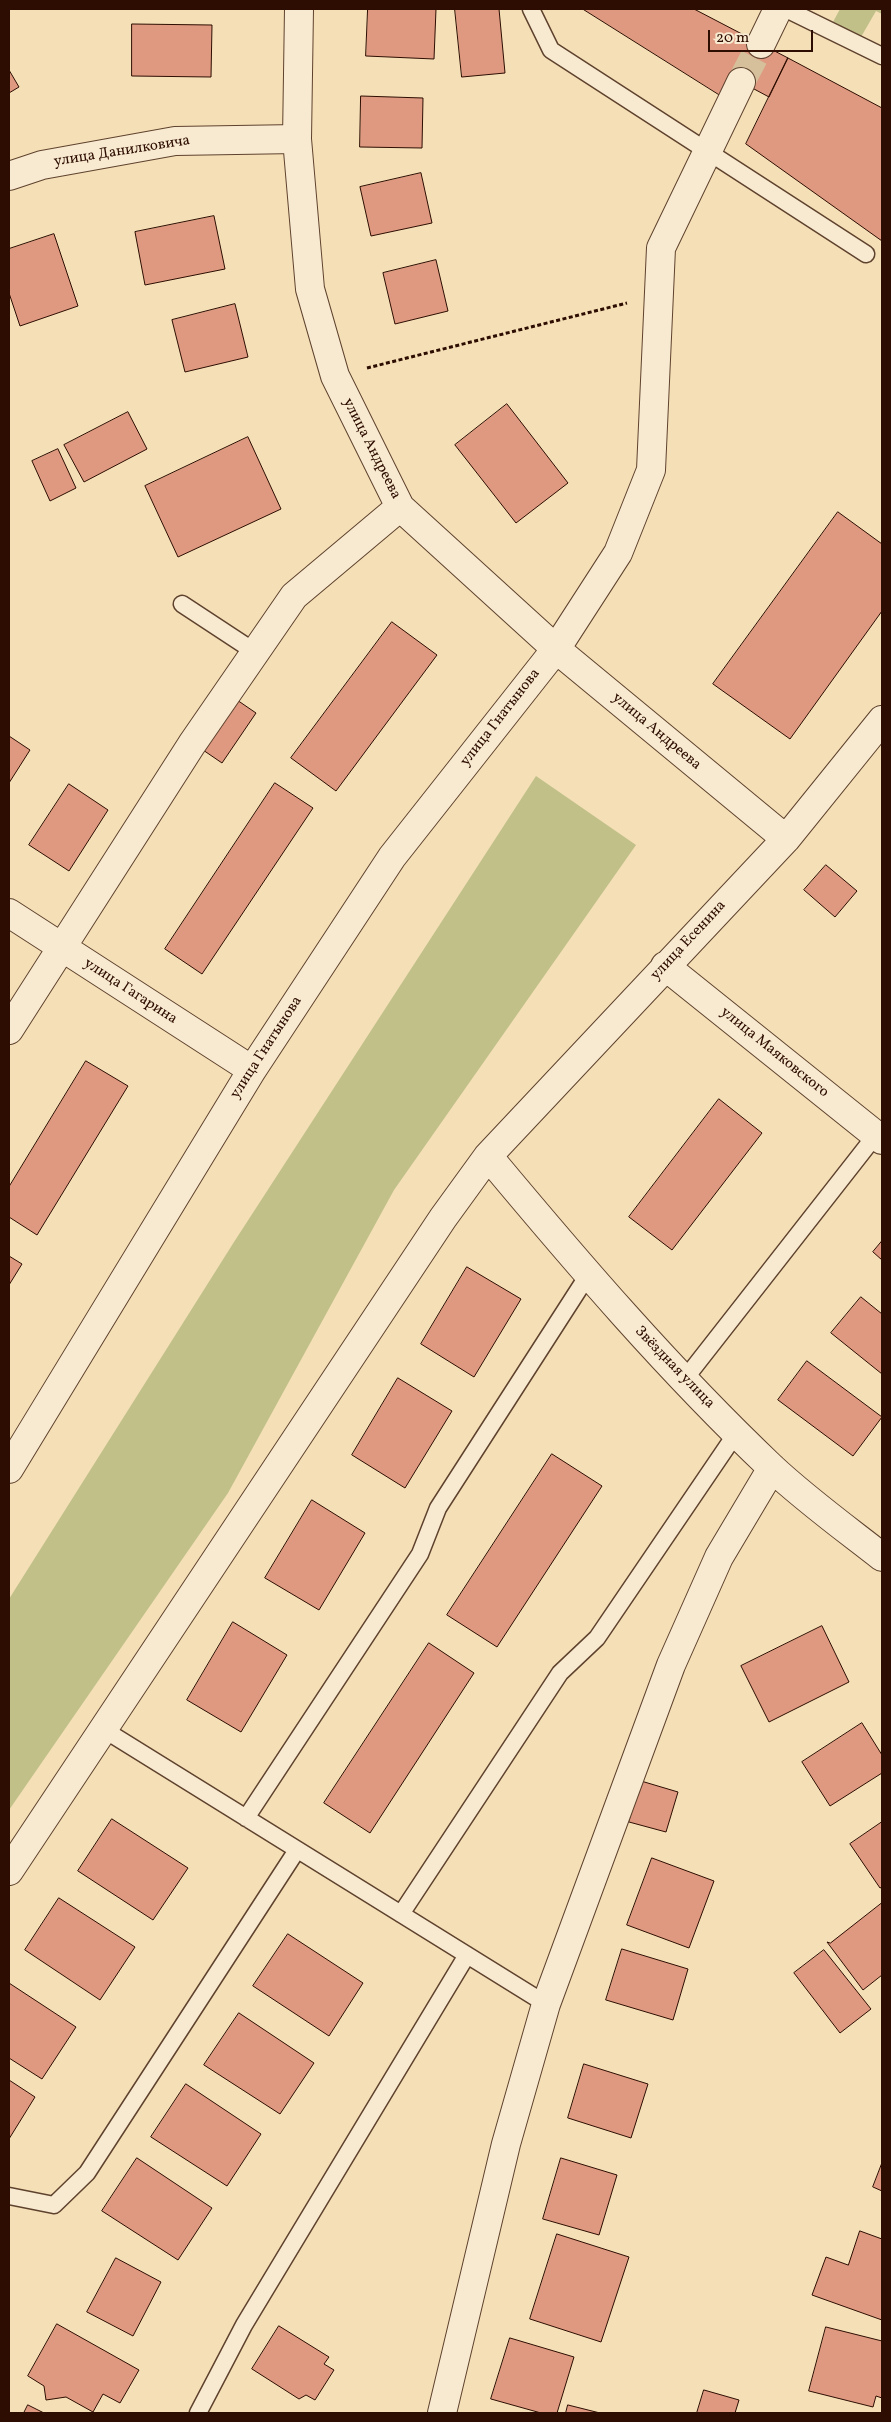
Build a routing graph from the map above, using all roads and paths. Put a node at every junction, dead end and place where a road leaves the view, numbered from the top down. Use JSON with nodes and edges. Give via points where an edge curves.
{"nodes":[{"id":1,"x":299,"y":9,"type":"edge"},
{"id":2,"x":531,"y":9,"type":"edge"},
{"id":3,"x":778,"y":9,"type":"edge"},
{"id":4,"x":786,"y":9,"type":"edge"},
{"id":5,"x":761,"y":44,"type":"tunnel mouth"},
{"id":6,"x":882,"y":56,"type":"edge"},
{"id":7,"x":741,"y":82,"type":"tunnel mouth"},
{"id":8,"x":297,"y":140,"type":"junction"},
{"id":9,"x":707,"y":151,"type":"junction"},
{"id":10,"x":9,"y":176,"type":"edge"},
{"id":11,"x":866,"y":254,"type":"dead end"},
{"id":12,"x":628,"y":294,"type":"dead end"},
{"id":13,"x":335,"y":376,"type":"junction"},
{"id":14,"x":400,"y":507,"type":"junction"},
{"id":15,"x":182,"y":604,"type":"dead end"},
{"id":16,"x":556,"y":649,"type":"junction"},
{"id":17,"x":255,"y":652,"type":"junction"},
{"id":18,"x":882,"y":720,"type":"edge"},
{"id":19,"x":786,"y":839,"type":"junction"},
{"id":20,"x":9,"y":913,"type":"edge"},
{"id":21,"x":61,"y":947,"type":"junction"},
{"id":22,"x":665,"y":966,"type":"junction"},
{"id":23,"x":9,"y":1030,"type":"edge"},
{"id":24,"x":252,"y":1070,"type":"junction"},
{"id":25,"x":879,"y":1138,"type":"edge"},
{"id":26,"x":488,"y":1156,"type":"junction"},
{"id":27,"x":588,"y":1275,"type":"junction"},
{"id":28,"x":684,"y":1380,"type":"junction"},
{"id":29,"x":737,"y":1432,"type":"junction"},
{"id":30,"x":772,"y":1468,"type":"junction"},
{"id":31,"x":9,"y":1469,"type":"edge"},
{"id":32,"x":882,"y":1557,"type":"edge"},
{"id":33,"x":103,"y":1729,"type":"junction"},
{"id":34,"x":246,"y":1818,"type":"junction"},
{"id":35,"x":297,"y":1850,"type":"junction"},
{"id":36,"x":9,"y":1871,"type":"edge"},
{"id":37,"x":401,"y":1914,"type":"junction"},
{"id":38,"x":467,"y":1955,"type":"junction"},
{"id":39,"x":546,"y":2004,"type":"junction"},
{"id":40,"x":9,"y":2196,"type":"edge"},
{"id":41,"x":198,"y":2413,"type":"edge"},
{"id":42,"x":442,"y":2413,"type":"edge"}],
"edges":[{"from":1,"to":8,"type":"street","name":"улица Андреева"},
{"from":2,"to":9,"type":"lane","via":[[551,50]]},
{"from":3,"to":5,"type":"street"},
{"from":4,"to":6,"type":"lane"},
{"from":7,"to":9,"type":"street","name":"улица Гнатынова"},
{"from":8,"to":10,"type":"street","name":"улица Данилковича","via":[[175,141],[42,165]]},
{"from":8,"to":13,"type":"street","name":"улица Андреева","via":[[310,289]]},
{"from":9,"to":11,"type":"lane"},
{"from":9,"to":16,"type":"street","name":"улица Гнатынова","via":[[662,248],[651,470],[618,553]]},
{"from":12,"to":13,"type":"path","via":[[628,302]]},
{"from":13,"to":14,"type":"street","name":"улица Андреева"},
{"from":14,"to":16,"type":"street","name":"улица Андреева"},
{"from":14,"to":17,"type":"street","via":[[294,596]]},
{"from":15,"to":17,"type":"lane"},
{"from":16,"to":19,"type":"street","name":"улица Андреева"},
{"from":16,"to":24,"type":"street","name":"улица Гнатынова","via":[[392,857]]},
{"from":17,"to":21,"type":"street"},
{"from":18,"to":19,"type":"street","name":"улица Есенина"},
{"from":19,"to":22,"type":"street","name":"улица Есенина"},
{"from":20,"to":21,"type":"street","name":"улица Гагарина"},
{"from":21,"to":23,"type":"street"},
{"from":21,"to":24,"type":"street","name":"улица Гагарина"},
{"from":22,"to":25,"type":"street","name":"улица Маяковского"},
{"from":22,"to":26,"type":"street","name":"улица Есенина"},
{"from":24,"to":31,"type":"street","name":"улица Гнатынова"},
{"from":25,"to":28,"type":"lane"},
{"from":26,"to":27,"type":"street","name":"Звёздная улица"},
{"from":26,"to":33,"type":"street","name":"улица Есенина","via":[[443,1218]]},
{"from":27,"to":28,"type":"street","name":"Звёздная улица"},
{"from":27,"to":34,"type":"lane","via":[[438,1508],[420,1554]]},
{"from":28,"to":29,"type":"street","name":"Звёздная улица"},
{"from":29,"to":30,"type":"street","name":"Звёздная улица"},
{"from":29,"to":37,"type":"lane","via":[[597,1638],[560,1673]]},
{"from":30,"to":32,"type":"street","name":"Звёздная улица"},
{"from":30,"to":39,"type":"street","via":[[719,1557],[671,1665]]},
{"from":33,"to":34,"type":"lane"},
{"from":33,"to":36,"type":"street","name":"улица Есенина"},
{"from":34,"to":35,"type":"lane"},
{"from":35,"to":37,"type":"lane"},
{"from":35,"to":40,"type":"lane","via":[[87,2173],[54,2205]]},
{"from":37,"to":38,"type":"lane"},
{"from":38,"to":39,"type":"lane"},
{"from":38,"to":41,"type":"lane","via":[[244,2325]]},
{"from":39,"to":42,"type":"street","via":[[506,2144]]}]}
